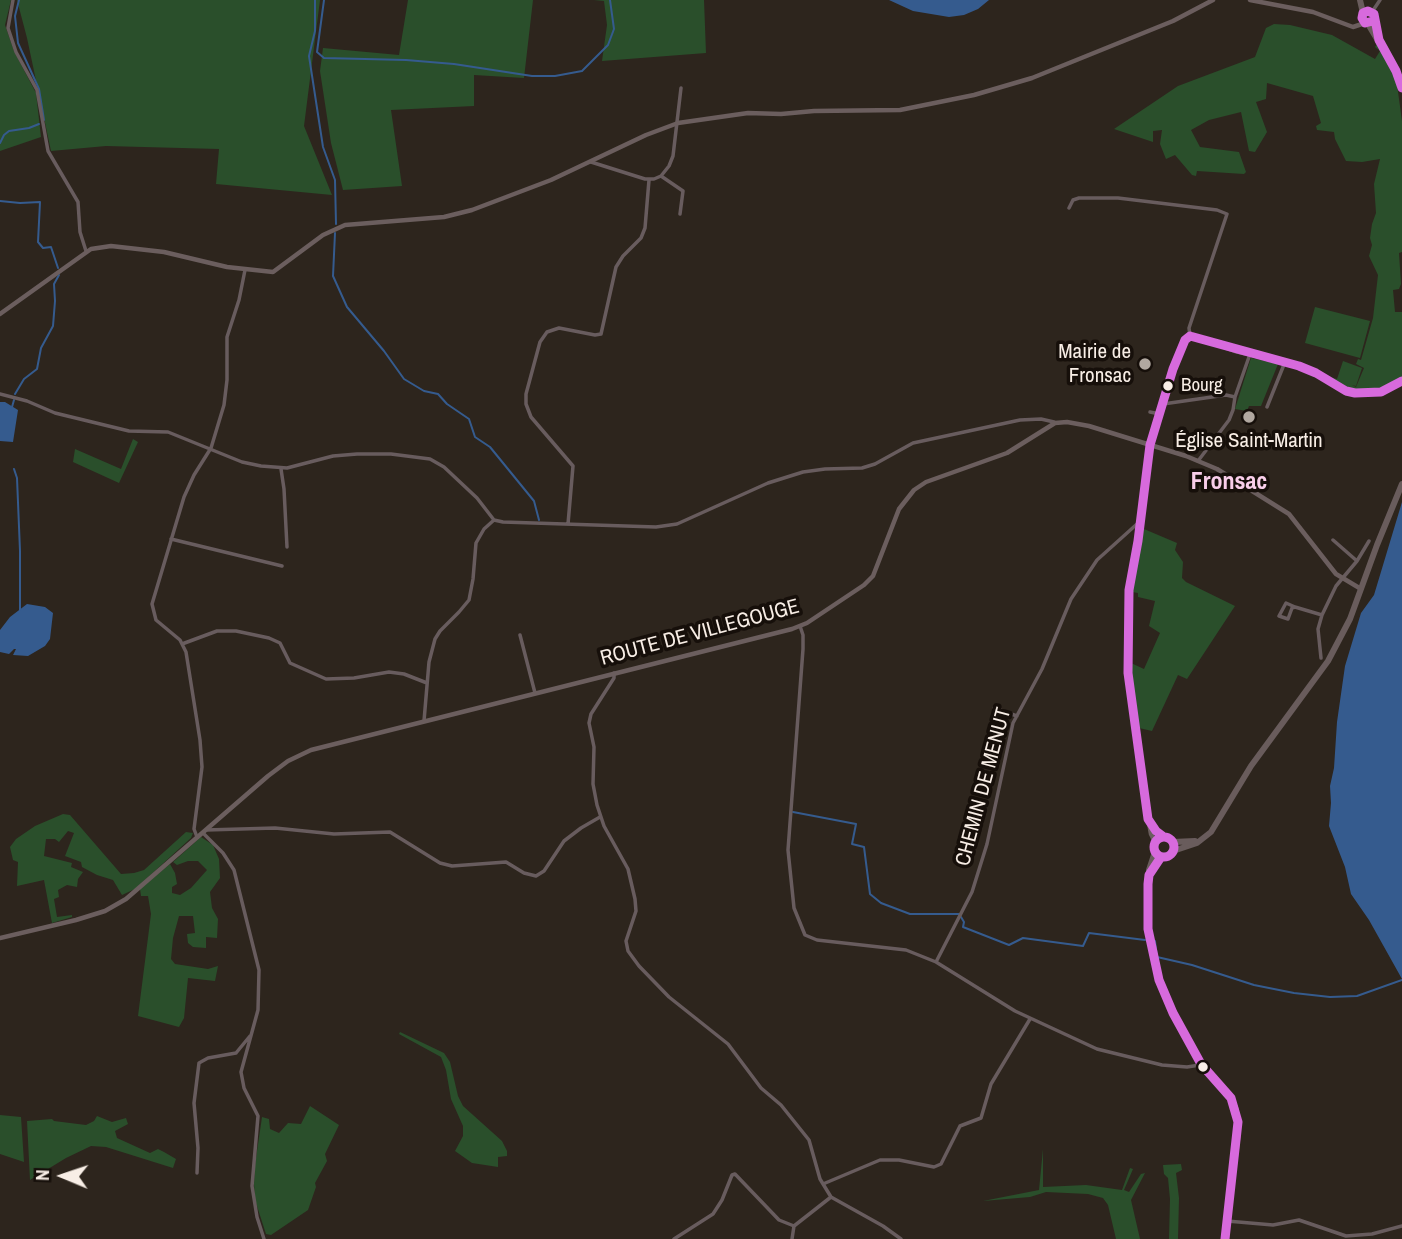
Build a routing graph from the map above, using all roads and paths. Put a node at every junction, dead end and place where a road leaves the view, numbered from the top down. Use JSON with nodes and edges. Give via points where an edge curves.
{"nodes":[{"id":1,"x":13,"y":0,"type":"edge"},
{"id":2,"x":1213,"y":0,"type":"edge"},
{"id":3,"x":1250,"y":0,"type":"edge"},
{"id":4,"x":1361,"y":0,"type":"edge"},
{"id":5,"x":1380,"y":0,"type":"edge"},
{"id":6,"x":1368,"y":18,"type":"junction"},
{"id":7,"x":681,"y":88,"type":"dead end"},
{"id":8,"x":1402,"y":88,"type":"edge"},
{"id":9,"x":678,"y":123,"type":"junction"},
{"id":10,"x":591,"y":162,"type":"junction"},
{"id":11,"x":660,"y":176,"type":"junction"},
{"id":12,"x":649,"y":180,"type":"junction"},
{"id":13,"x":1069,"y":208,"type":"dead end"},
{"id":14,"x":680,"y":214,"type":"dead end"},
{"id":15,"x":86,"y":251,"type":"junction"},
{"id":16,"x":246,"y":270,"type":"junction"},
{"id":17,"x":0,"y":314,"type":"edge"},
{"id":18,"x":1190,"y":337,"type":"junction"},
{"id":19,"x":1250,"y":354,"type":"junction"},
{"id":20,"x":1285,"y":362,"type":"junction"},
{"id":21,"x":1402,"y":381,"type":"edge"},
{"id":22,"x":0,"y":394,"type":"edge"},
{"id":23,"x":1235,"y":397,"type":"junction"},
{"id":24,"x":1163,"y":404,"type":"junction"},
{"id":25,"x":1267,"y":407,"type":"dead end"},
{"id":26,"x":1150,"y":412,"type":"dead end"},
{"id":27,"x":1160,"y":414,"type":"junction"},
{"id":28,"x":1055,"y":423,"type":"junction"},
{"id":29,"x":1150,"y":445,"type":"junction"},
{"id":30,"x":211,"y":448,"type":"junction"},
{"id":31,"x":1198,"y":461,"type":"junction"},
{"id":32,"x":281,"y":468,"type":"junction"},
{"id":33,"x":1402,"y":484,"type":"edge"},
{"id":34,"x":494,"y":520,"type":"junction"},
{"id":35,"x":1141,"y":523,"type":"junction"},
{"id":36,"x":568,"y":524,"type":"junction"},
{"id":37,"x":171,"y":539,"type":"junction"},
{"id":38,"x":1333,"y":540,"type":"dead end"},
{"id":39,"x":1369,"y":541,"type":"dead end"},
{"id":40,"x":287,"y":547,"type":"dead end"},
{"id":41,"x":1357,"y":561,"type":"junction"},
{"id":42,"x":282,"y":566,"type":"dead end"},
{"id":43,"x":1342,"y":579,"type":"junction"},
{"id":44,"x":1361,"y":589,"type":"junction"},
{"id":45,"x":1295,"y":607,"type":"junction"},
{"id":46,"x":1322,"y":615,"type":"junction"},
{"id":47,"x":800,"y":626,"type":"junction"},
{"id":48,"x":520,"y":635,"type":"dead end"},
{"id":49,"x":182,"y":644,"type":"junction"},
{"id":50,"x":1321,"y":658,"type":"dead end"},
{"id":51,"x":614,"y":673,"type":"junction"},
{"id":52,"x":427,"y":683,"type":"junction"},
{"id":53,"x":535,"y":693,"type":"junction"},
{"id":54,"x":994,"y":708,"type":"dead end"},
{"id":55,"x":1017,"y":716,"type":"junction"},
{"id":56,"x":424,"y":721,"type":"junction"},
{"id":57,"x":600,"y":817,"type":"junction"},
{"id":58,"x":1148,"y":819,"type":"junction"},
{"id":59,"x":204,"y":831,"type":"junction"},
{"id":60,"x":1164,"y":837,"type":"junction"},
{"id":61,"x":197,"y":838,"type":"junction"},
{"id":62,"x":1203,"y":838,"type":"junction"},
{"id":63,"x":1156,"y":842,"type":"junction"},
{"id":64,"x":1173,"y":842,"type":"junction"},
{"id":65,"x":1173,"y":851,"type":"junction"},
{"id":66,"x":1158,"y":854,"type":"junction"},
{"id":67,"x":0,"y":938,"type":"edge"},
{"id":68,"x":936,"y":962,"type":"junction"},
{"id":69,"x":1030,"y":1019,"type":"junction"},
{"id":70,"x":252,"y":1034,"type":"junction"},
{"id":71,"x":236,"y":1053,"type":"junction"},
{"id":72,"x":244,"y":1057,"type":"junction"},
{"id":73,"x":1201,"y":1064,"type":"junction"},
{"id":74,"x":197,"y":1172,"type":"dead end"},
{"id":75,"x":822,"y":1184,"type":"junction"},
{"id":76,"x":831,"y":1197,"type":"junction"},
{"id":77,"x":1227,"y":1221,"type":"junction"},
{"id":78,"x":794,"y":1226,"type":"junction"},
{"id":79,"x":1402,"y":1226,"type":"edge"},
{"id":80,"x":264,"y":1239,"type":"edge"},
{"id":81,"x":674,"y":1239,"type":"edge"},
{"id":82,"x":792,"y":1239,"type":"edge"},
{"id":83,"x":901,"y":1239,"type":"edge"},
{"id":84,"x":1225,"y":1239,"type":"edge"}],
"edges":[{"from":1,"to":15,"type":"street","via":[[8,28],[37,90],[48,151],[78,202]]},
{"from":2,"to":9,"type":"street","via":[[1032,78],[974,95],[900,110],[748,113]]},
{"from":3,"to":6,"type":"street","via":[[1313,12],[1350,26]]},
{"from":4,"to":6,"type":"main road"},
{"from":5,"to":6,"type":"street"},
{"from":6,"to":8,"type":"main road"},
{"from":7,"to":9,"type":"street"},
{"from":9,"to":10,"type":"street"},
{"from":9,"to":11,"type":"street","via":[[673,156]]},
{"from":10,"to":12,"type":"street"},
{"from":10,"to":16,"type":"street","via":[[472,210],[345,225],[323,235],[273,272]]},
{"from":11,"to":12,"type":"street"},
{"from":11,"to":14,"type":"street","via":[[683,191]]},
{"from":12,"to":36,"type":"street","via":[[645,228],[616,267],[601,334],[559,328],[547,332],[526,394],[531,417],[573,466]]},
{"from":13,"to":18,"type":"street","via":[[1079,198],[1118,198],[1227,214],[1189,328]]},
{"from":15,"to":16,"type":"street","via":[[111,246],[164,252]]},
{"from":15,"to":17,"type":"street"},
{"from":16,"to":30,"type":"street","via":[[227,337],[226,392]]},
{"from":18,"to":19,"type":"street"},
{"from":18,"to":24,"type":"street","via":[[1173,369]]},
{"from":19,"to":20,"type":"street"},
{"from":19,"to":23,"type":"street"},
{"from":20,"to":21,"type":"street","via":[[1354,393],[1381,393]]},
{"from":20,"to":25,"type":"street"},
{"from":22,"to":30,"type":"street","via":[[129,431],[168,432]]},
{"from":23,"to":24,"type":"street"},
{"from":23,"to":31,"type":"street","via":[[1229,420]]},
{"from":24,"to":27,"type":"street"},
{"from":26,"to":27,"type":"street"},
{"from":27,"to":29,"type":"street"},
{"from":28,"to":29,"type":"street","via":[[1082,424]]},
{"from":28,"to":36,"type":"street","via":[[1020,420],[913,443],[862,468],[803,472],[677,524]]},
{"from":28,"to":47,"type":"street","name":"ROUTE DE VILLEGOUGE","via":[[1007,453],[914,490],[899,509],[873,576]]},
{"from":29,"to":31,"type":"street"},
{"from":29,"to":35,"type":"street"},
{"from":30,"to":32,"type":"street","via":[[242,462]]},
{"from":30,"to":37,"type":"street","via":[[189,485]]},
{"from":31,"to":43,"type":"street","via":[[1289,514]]},
{"from":32,"to":34,"type":"street","via":[[345,455],[429,458],[478,498]]},
{"from":32,"to":40,"type":"street"},
{"from":33,"to":44,"type":"main road"},
{"from":34,"to":36,"type":"street"},
{"from":34,"to":52,"type":"street","via":[[477,543],[469,600],[435,639]]},
{"from":35,"to":55,"type":"street","name":"CHEMIN DE MENUT","via":[[1103,553],[1086,575]]},
{"from":35,"to":58,"type":"street","via":[[1129,578],[1128,664]]},
{"from":37,"to":42,"type":"street"},
{"from":37,"to":49,"type":"street","via":[[152,610],[156,620]]},
{"from":38,"to":41,"type":"street"},
{"from":39,"to":41,"type":"street"},
{"from":41,"to":43,"type":"street"},
{"from":43,"to":44,"type":"street"},
{"from":43,"to":46,"type":"street"},
{"from":44,"to":62,"type":"main road","via":[[1328,662]]},
{"from":45,"to":45,"type":"street","via":[[1288,619],[1279,616],[1286,604]]},
{"from":45,"to":46,"type":"street"},
{"from":46,"to":50,"type":"street","via":[[1318,629]]},
{"from":47,"to":51,"type":"street","name":"ROUTE DE VILLEGOUGE"},
{"from":47,"to":68,"type":"street","via":[[803,649],[788,850],[791,892],[800,927],[817,940],[906,950]]},
{"from":48,"to":53,"type":"street"},
{"from":49,"to":52,"type":"street","via":[[217,631],[236,631],[280,643],[290,663],[326,679],[389,672]]},
{"from":49,"to":61,"type":"street","via":[[200,740]]},
{"from":51,"to":53,"type":"street","name":"ROUTE DE VILLEGOUGE"},
{"from":51,"to":57,"type":"street","via":[[589,723]]},
{"from":52,"to":56,"type":"street"},
{"from":53,"to":56,"type":"street","name":"ROUTE DE VILLEGOUGE"},
{"from":54,"to":55,"type":"street"},
{"from":55,"to":68,"type":"street","name":"CHEMIN DE MENUT","via":[[972,892]]},
{"from":56,"to":59,"type":"street","name":"ROUTE DE VILLEGOUGE","via":[[296,757]]},
{"from":57,"to":59,"type":"street","via":[[564,841],[536,876],[506,862],[440,863],[390,832]]},
{"from":57,"to":75,"type":"street","via":[[628,869],[635,899],[628,951],[677,1003],[727,1044],[761,1088],[781,1105],[808,1140]]},
{"from":58,"to":60,"type":"street"},
{"from":58,"to":63,"type":"street"},
{"from":59,"to":61,"type":"street","name":"ROUTE DE VILLEGOUGE"},
{"from":59,"to":70,"type":"street","via":[[234,870],[255,951],[260,990]]},
{"from":60,"to":63,"type":"main road"},
{"from":60,"to":64,"type":"main road"},
{"from":61,"to":67,"type":"street","name":"ROUTE DE VILLEGOUGE","via":[[105,911]]},
{"from":62,"to":64,"type":"main road"},
{"from":62,"to":65,"type":"main road"},
{"from":63,"to":66,"type":"main road"},
{"from":64,"to":65,"type":"main road"},
{"from":65,"to":66,"type":"main road","via":[[1169,856]]},
{"from":66,"to":73,"type":"main road","via":[[1149,875],[1149,929],[1159,980]]},
{"from":68,"to":69,"type":"street"},
{"from":69,"to":73,"type":"street","via":[[1087,1046],[1133,1059],[1178,1067]]},
{"from":69,"to":75,"type":"street","via":[[991,1084],[981,1118],[960,1126],[941,1164],[880,1160]]},
{"from":70,"to":71,"type":"street"},
{"from":70,"to":72,"type":"street"},
{"from":71,"to":72,"type":"street"},
{"from":71,"to":74,"type":"street","via":[[199,1063],[194,1115]]},
{"from":72,"to":80,"type":"street","via":[[242,1080],[258,1116],[252,1186]]},
{"from":73,"to":77,"type":"main road","via":[[1231,1098],[1238,1122]]},
{"from":75,"to":76,"type":"street"},
{"from":76,"to":78,"type":"street"},
{"from":76,"to":83,"type":"street"},
{"from":77,"to":79,"type":"street","via":[[1273,1225],[1299,1220],[1346,1236]]},
{"from":77,"to":84,"type":"main road"},
{"from":78,"to":81,"type":"street","via":[[779,1220],[735,1174],[713,1214]]},
{"from":78,"to":82,"type":"street"}]}
